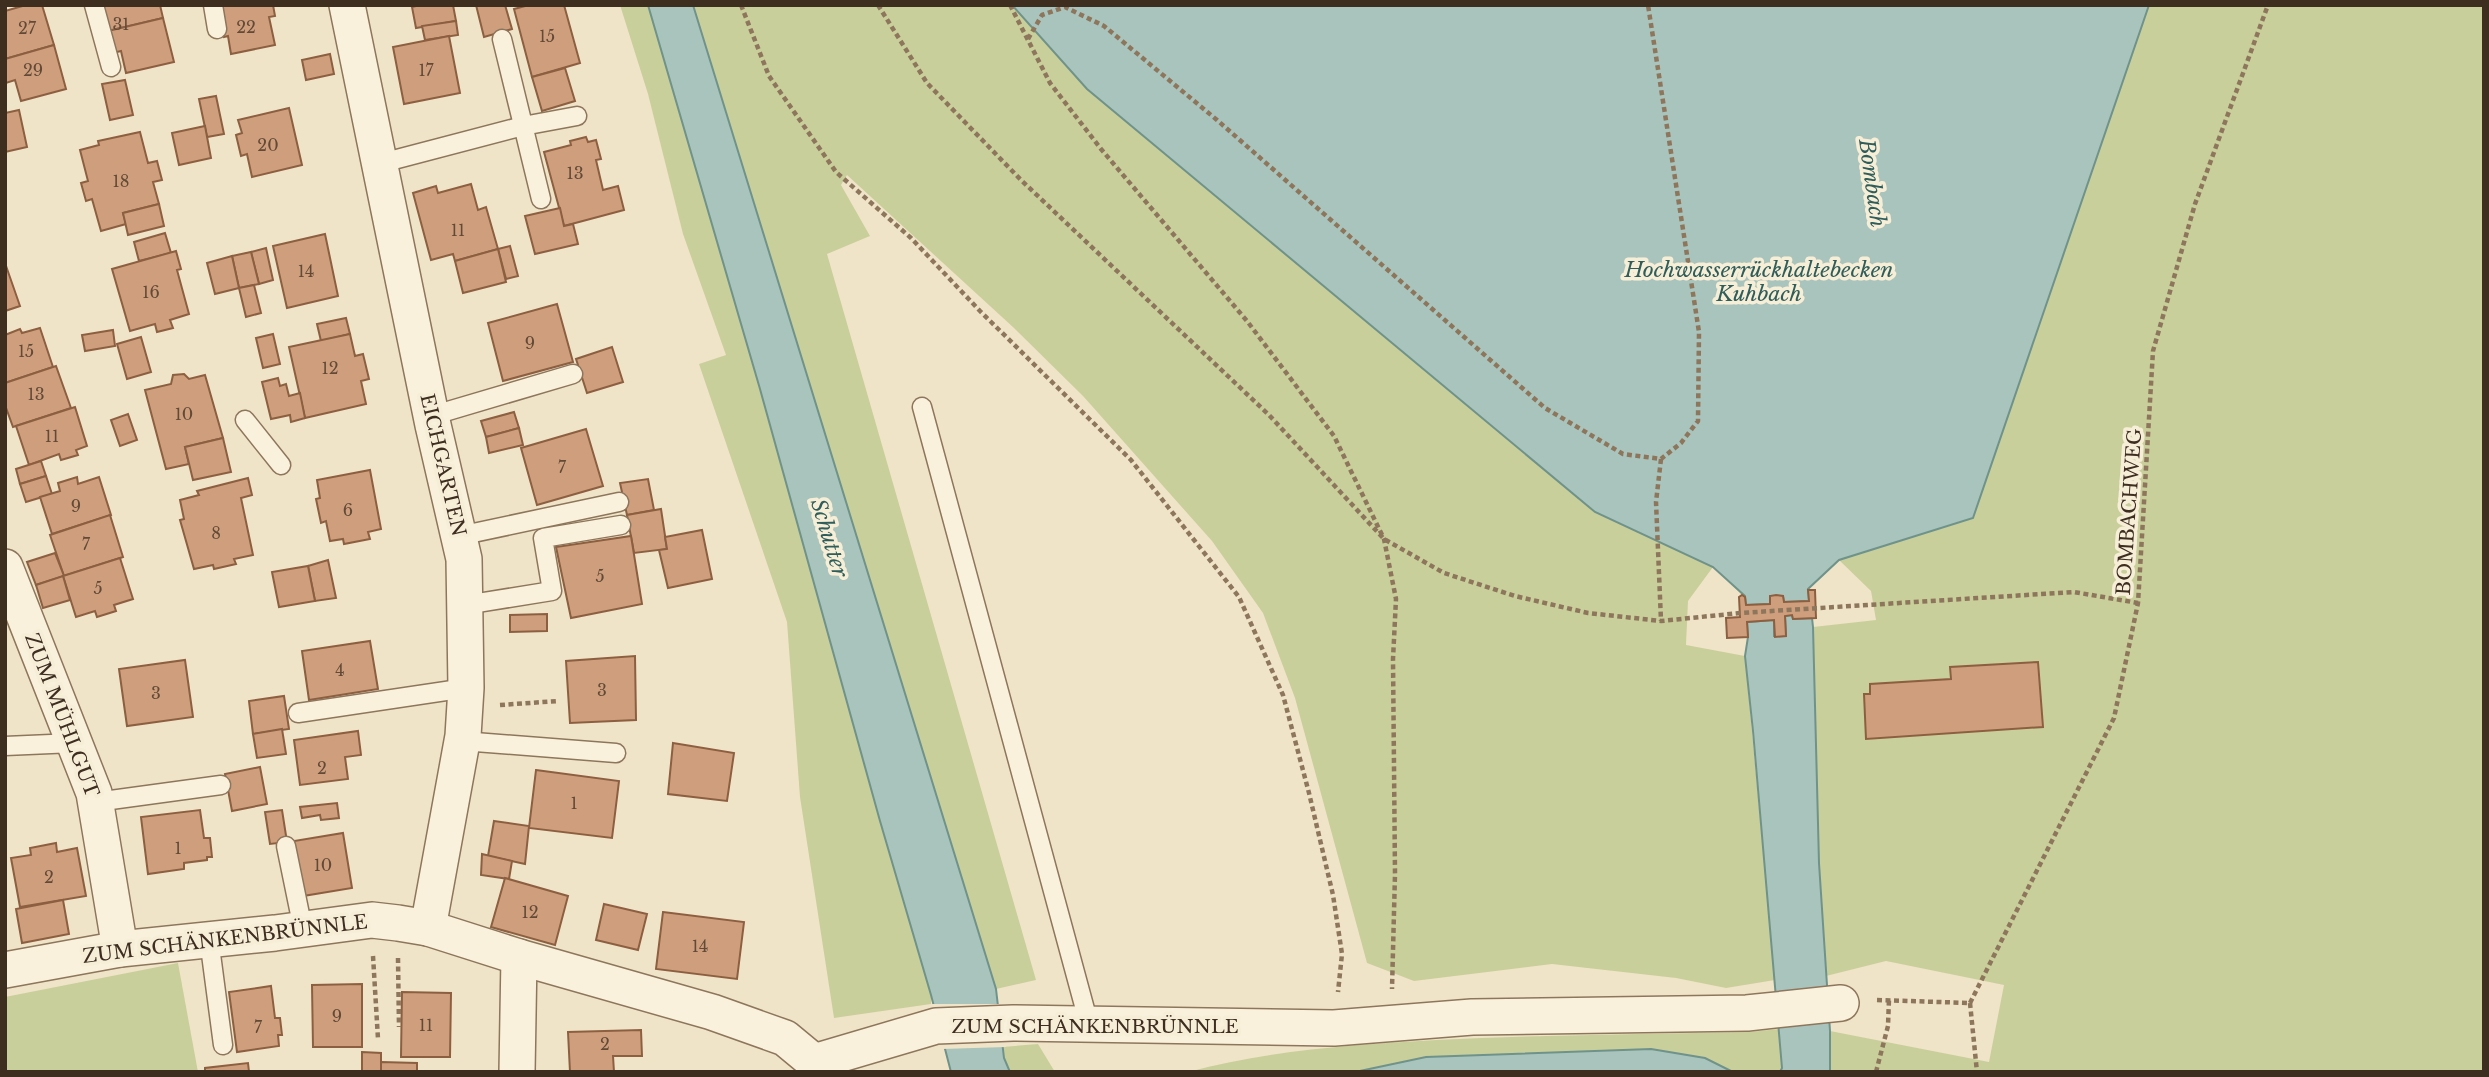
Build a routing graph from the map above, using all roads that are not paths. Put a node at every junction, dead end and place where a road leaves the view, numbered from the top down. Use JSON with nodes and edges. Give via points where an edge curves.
{"nodes":[{"id":1,"x":94,"y":5,"type":"edge"},
{"id":2,"x":213,"y":5,"type":"edge"},
{"id":3,"x":347,"y":5,"type":"edge"},
{"id":4,"x":217,"y":29,"type":"dead end"},
{"id":5,"x":502,"y":39,"type":"dead end"},
{"id":6,"x":111,"y":67,"type":"dead end"},
{"id":7,"x":577,"y":116,"type":"dead end"},
{"id":8,"x":523,"y":126,"type":"junction"},
{"id":9,"x":378,"y":164,"type":"junction"},
{"id":10,"x":541,"y":199,"type":"dead end"},
{"id":11,"x":573,"y":374,"type":"dead end"},
{"id":12,"x":922,"y":408,"type":"dead end"},
{"id":13,"x":431,"y":416,"type":"junction"},
{"id":14,"x":245,"y":420,"type":"dead end"},
{"id":15,"x":281,"y":464,"type":"dead end"},
{"id":16,"x":619,"y":502,"type":"dead end"},
{"id":17,"x":621,"y":525,"type":"dead end"},
{"id":18,"x":459,"y":536,"type":"junction"},
{"id":19,"x":5,"y":567,"type":"edge"},
{"id":20,"x":465,"y":605,"type":"junction"},
{"id":21,"x":464,"y":712,"type":"junction"},
{"id":22,"x":299,"y":713,"type":"dead end"},
{"id":23,"x":74,"y":743,"type":"junction"},
{"id":24,"x":5,"y":746,"type":"edge"},
{"id":25,"x":616,"y":753,"type":"dead end"},
{"id":26,"x":221,"y":785,"type":"dead end"},
{"id":27,"x":96,"y":802,"type":"junction"},
{"id":28,"x":286,"y":846,"type":"dead end"},
{"id":29,"x":399,"y":924,"type":"junction"},
{"id":30,"x":303,"y":929,"type":"junction"},
{"id":31,"x":209,"y":939,"type":"junction"},
{"id":32,"x":120,"y":949,"type":"junction"},
{"id":33,"x":519,"y":957,"type":"junction"},
{"id":34,"x":5,"y":971,"type":"edge"},
{"id":35,"x":1841,"y":1003,"type":"road end"},
{"id":36,"x":1089,"y":1024,"type":"junction"},
{"id":37,"x":223,"y":1045,"type":"dead end"},
{"id":38,"x":815,"y":1067,"type":"edge"},
{"id":39,"x":517,"y":1072,"type":"edge"}],
"edges":[{"from":1,"to":6,"type":"lane"},
{"from":2,"to":4,"type":"lane"},
{"from":3,"to":9,"type":"street","name":"EICHGARTEN"},
{"from":5,"to":8,"type":"lane"},
{"from":7,"to":8,"type":"lane"},
{"from":8,"to":9,"type":"lane"},
{"from":8,"to":10,"type":"lane"},
{"from":9,"to":13,"type":"street","name":"EICHGARTEN"},
{"from":11,"to":13,"type":"lane"},
{"from":12,"to":36,"type":"lane"},
{"from":13,"to":18,"type":"street","name":"EICHGARTEN"},
{"from":14,"to":15,"type":"lane"},
{"from":16,"to":18,"type":"lane"},
{"from":17,"to":20,"type":"lane","via":[[543,538],[552,591]]},
{"from":18,"to":20,"type":"street","name":"EICHGARTEN"},
{"from":19,"to":23,"type":"street","name":"ZUM MÜHLGUT"},
{"from":20,"to":21,"type":"street","name":"EICHGARTEN"},
{"from":21,"to":22,"type":"lane"},
{"from":21,"to":25,"type":"lane"},
{"from":21,"to":29,"type":"street","name":"EICHGARTEN"},
{"from":23,"to":24,"type":"lane"},
{"from":23,"to":27,"type":"street","name":"ZUM MÜHLGUT"},
{"from":26,"to":27,"type":"lane"},
{"from":27,"to":32,"type":"street","name":"ZUM MÜHLGUT"},
{"from":28,"to":30,"type":"lane"},
{"from":29,"to":30,"type":"street","name":"ZUM SCHÄNKENBRÜNNLE"},
{"from":29,"to":33,"type":"street","name":"ZUM SCHÄNKENBRÜNNLE"},
{"from":30,"to":31,"type":"street","name":"ZUM SCHÄNKENBRÜNNLE"},
{"from":31,"to":32,"type":"street","name":"ZUM SCHÄNKENBRÜNNLE"},
{"from":31,"to":37,"type":"lane"},
{"from":32,"to":34,"type":"street","name":"ZUM SCHÄNKENBRÜNNLE"},
{"from":33,"to":38,"type":"street","name":"ZUM SCHÄNKENBRÜNNLE","via":[[712,1012],[785,1038]]},
{"from":33,"to":39,"type":"street"},
{"from":35,"to":36,"type":"street","name":"ZUM SCHÄNKENBRÜNNLE","via":[[1747,1013],[1472,1017],[1334,1028]]},
{"from":36,"to":38,"type":"street","name":"ZUM SCHÄNKENBRÜNNLE","via":[[936,1026]]}]}
